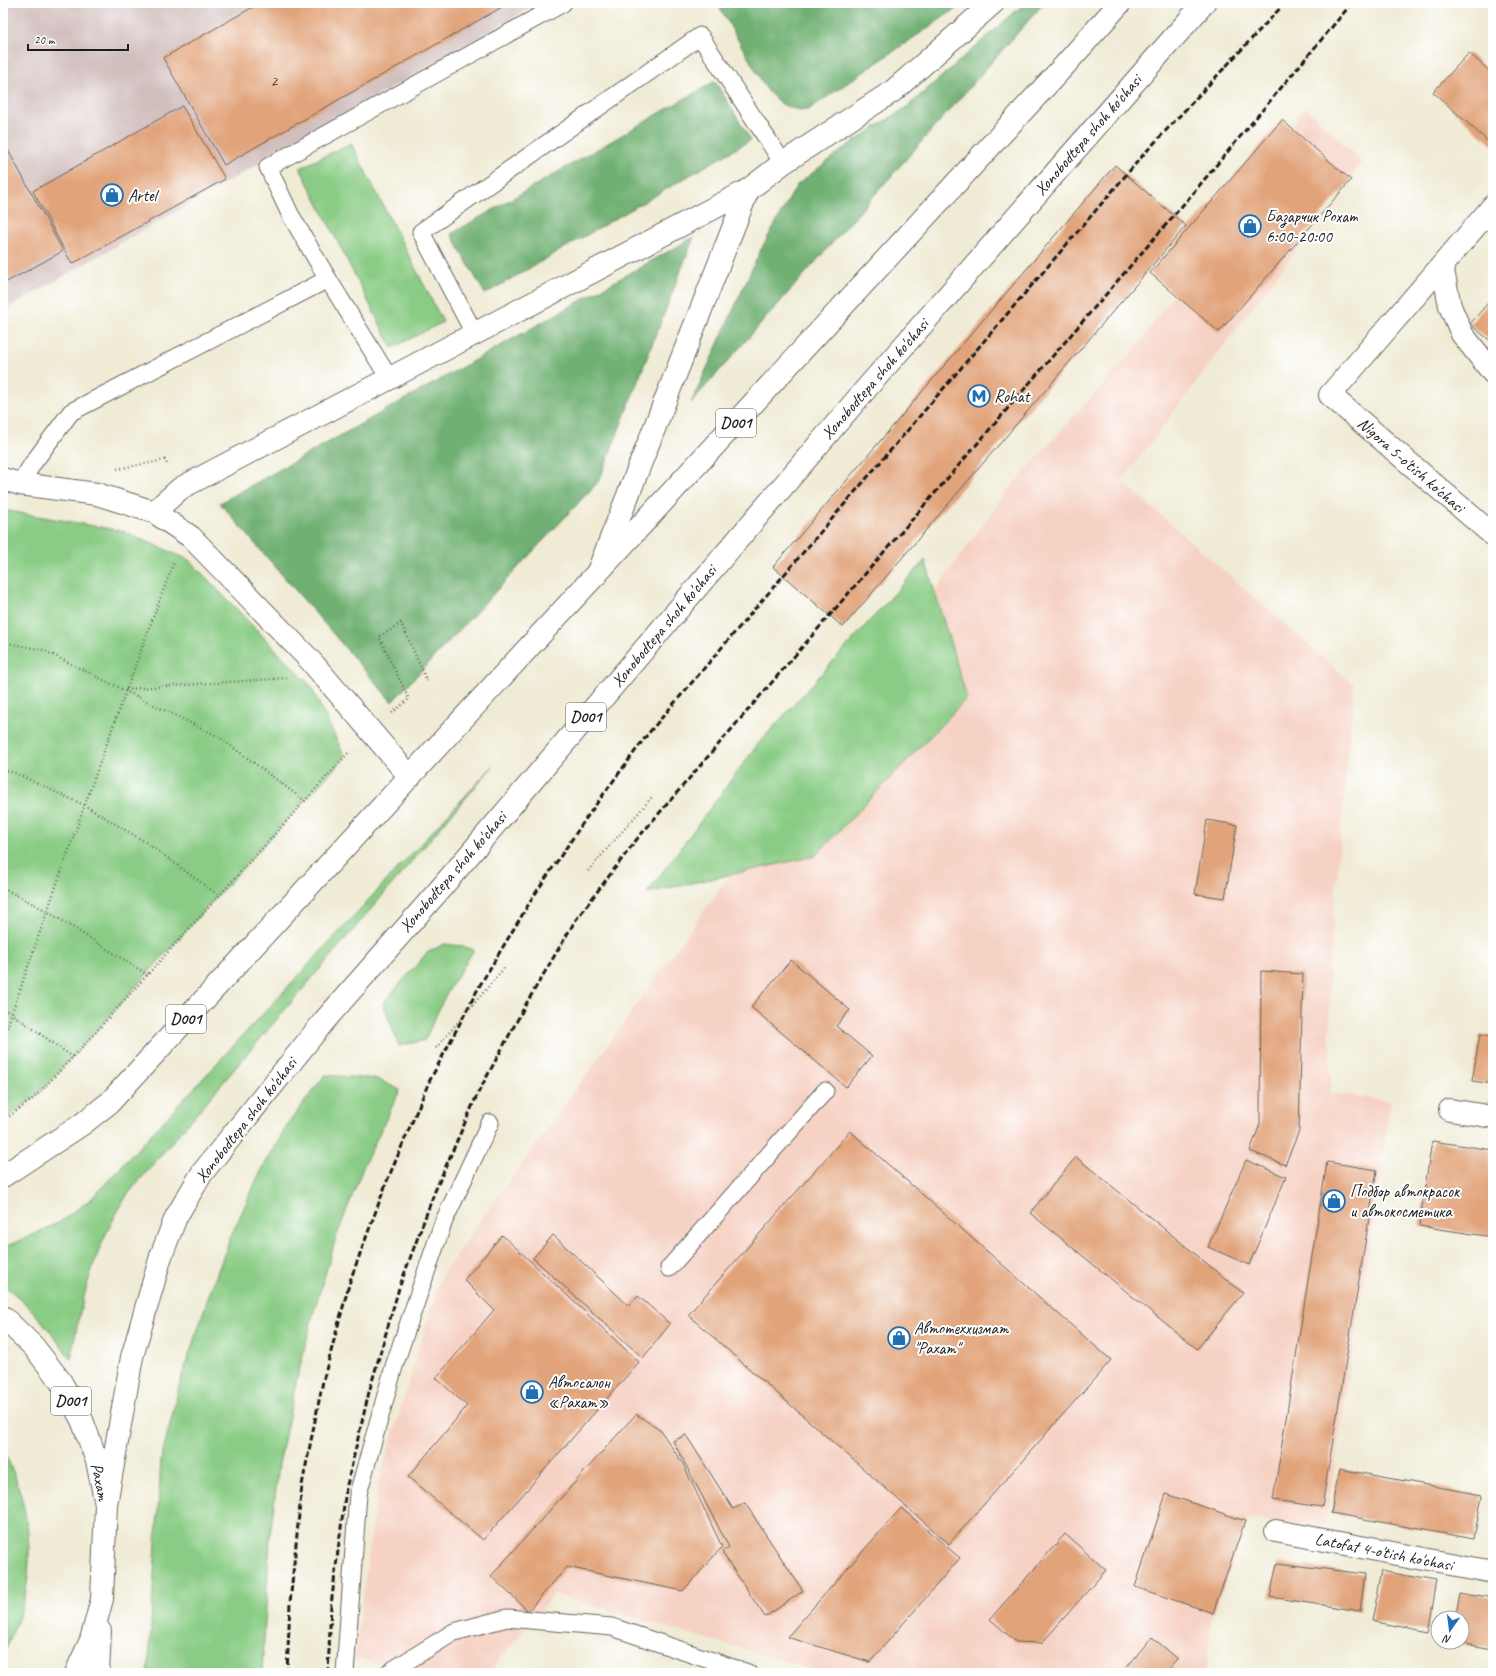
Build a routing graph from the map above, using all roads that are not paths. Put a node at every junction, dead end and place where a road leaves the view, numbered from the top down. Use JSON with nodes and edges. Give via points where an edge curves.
{"nodes":[{"id":1,"x":563,"y":3,"type":"edge"},
{"id":2,"x":1120,"y":3,"type":"edge"},
{"id":3,"x":1204,"y":3,"type":"edge"},
{"id":4,"x":985,"y":7,"type":"edge"},
{"id":5,"x":783,"y":163,"type":"junction"},
{"id":6,"x":748,"y":190,"type":"junction"},
{"id":7,"x":1493,"y":206,"type":"edge"},
{"id":8,"x":1442,"y":265,"type":"junction"},
{"id":9,"x":328,"y":279,"type":"junction"},
{"id":10,"x":474,"y":333,"type":"junction"},
{"id":11,"x":1493,"y":373,"type":"edge"},
{"id":12,"x":389,"y":378,"type":"junction"},
{"id":13,"x":12,"y":481,"type":"edge"},
{"id":14,"x":154,"y":512,"type":"junction"},
{"id":15,"x":1493,"y":535,"type":"edge"},
{"id":16,"x":597,"y":574,"type":"junction"},
{"id":17,"x":410,"y":777,"type":"junction"},
{"id":18,"x":825,"y":1091,"type":"dead end"},
{"id":19,"x":1450,"y":1110,"type":"dead end"},
{"id":20,"x":1493,"y":1117,"type":"edge"},
{"id":21,"x":490,"y":1123,"type":"dead end"},
{"id":22,"x":3,"y":1176,"type":"edge"},
{"id":23,"x":669,"y":1268,"type":"dead end"},
{"id":24,"x":3,"y":1317,"type":"edge"},
{"id":25,"x":106,"y":1504,"type":"junction"},
{"id":26,"x":1276,"y":1531,"type":"dead end"},
{"id":27,"x":1493,"y":1572,"type":"edge"},
{"id":28,"x":102,"y":1600,"type":"junction"},
{"id":29,"x":76,"y":1673,"type":"edge"},
{"id":30,"x":98,"y":1673,"type":"edge"},
{"id":31,"x":345,"y":1673,"type":"edge"},
{"id":32,"x":388,"y":1673,"type":"edge"},
{"id":33,"x":748,"y":1673,"type":"edge"}],
"edges":[{"from":1,"to":9,"type":"lane","via":[[268,167],[290,214]]},
{"from":2,"to":16,"type":"main road","number":"D001"},
{"from":3,"to":25,"type":"main road","name":"Xonobodtepa shoh ko'chasi","number":"D001","via":[[854,402],[435,895],[325,1020],[202,1173],[176,1217],[132,1357]]},
{"from":4,"to":5,"type":"main road","via":[[893,91]]},
{"from":5,"to":6,"type":"main road"},
{"from":5,"to":10,"type":"lane","via":[[700,36],[421,232]]},
{"from":6,"to":10,"type":"main road"},
{"from":6,"to":16,"type":"main road"},
{"from":7,"to":8,"type":"main road"},
{"from":8,"to":11,"type":"main road","via":[[1450,306],[1462,334]]},
{"from":8,"to":15,"type":"main road","name":"Nigora 5-o'tish ko'chasi","via":[[1330,395]]},
{"from":9,"to":12,"type":"lane"},
{"from":9,"to":13,"type":"lane","via":[[71,412],[33,463]]},
{"from":10,"to":12,"type":"main road"},
{"from":12,"to":14,"type":"main road","via":[[181,488]]},
{"from":13,"to":14,"type":"main road","via":[[98,494]]},
{"from":14,"to":17,"type":"main road","via":[[191,537],[310,660]]},
{"from":16,"to":17,"type":"main road","number":"D001"},
{"from":17,"to":22,"type":"main road","number":"D001","via":[[109,1103],[81,1125]]},
{"from":18,"to":23,"type":"lane"},
{"from":19,"to":20,"type":"main road"},
{"from":21,"to":31,"type":"lane","via":[[443,1223],[395,1363],[358,1494]]},
{"from":24,"to":25,"type":"main road","name":"Рахат","number":"D001","via":[[34,1347],[61,1382],[82,1420],[97,1461]]},
{"from":25,"to":28,"type":"main road","name":"Рахат","number":"D001"},
{"from":26,"to":27,"type":"main road","name":"Latofat 4-o'tish ko'chasi"},
{"from":28,"to":29,"type":"main road","name":"Рахат","number":"D001","via":[[90,1640]]},
{"from":28,"to":30,"type":"main road","number":"D001"},
{"from":32,"to":33,"type":"lane","via":[[454,1632],[507,1618],[612,1627]]}]}
